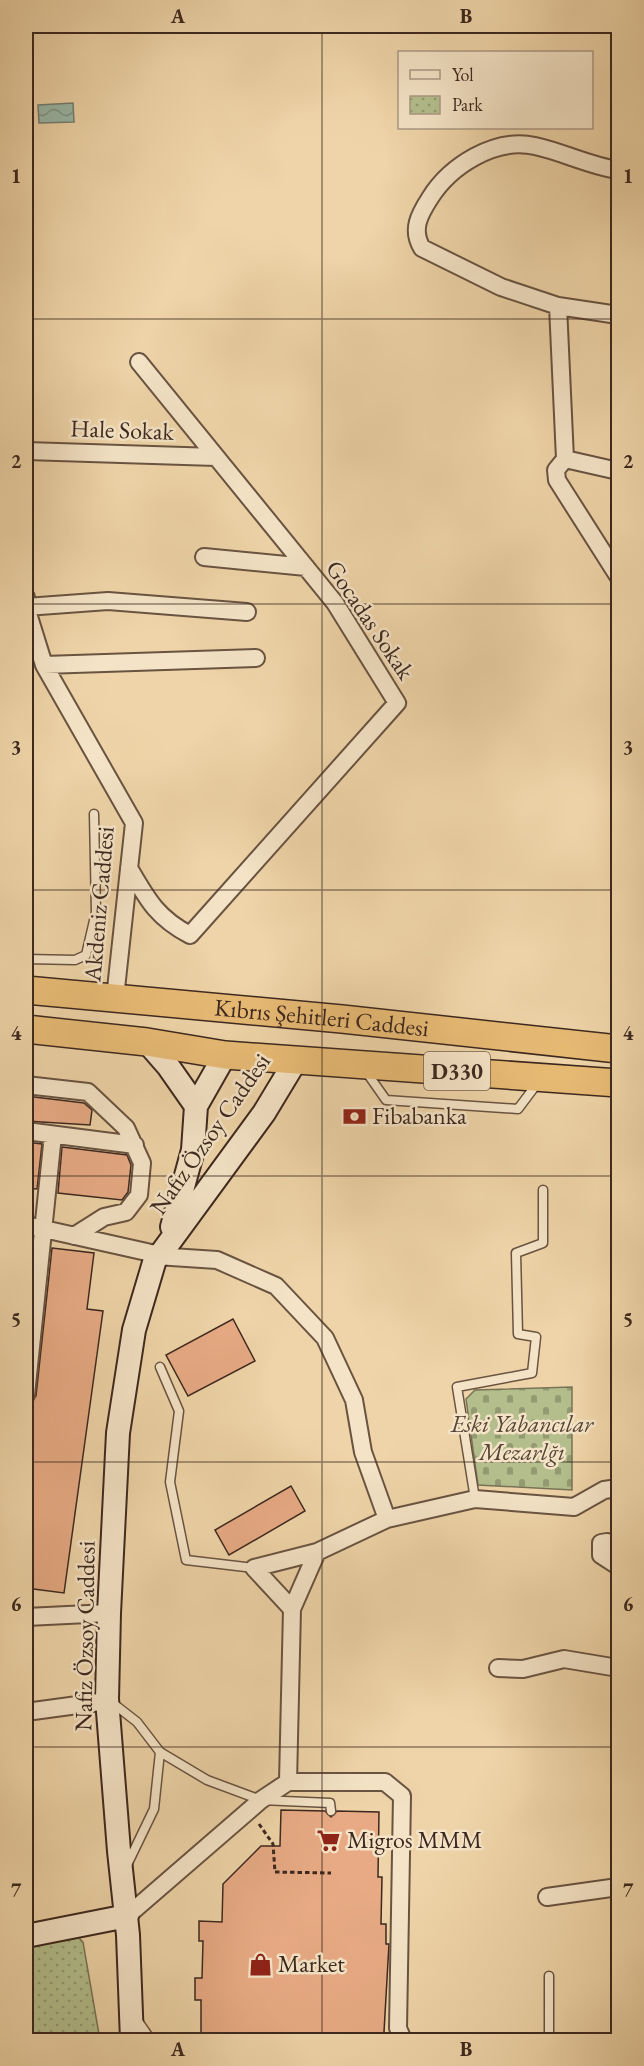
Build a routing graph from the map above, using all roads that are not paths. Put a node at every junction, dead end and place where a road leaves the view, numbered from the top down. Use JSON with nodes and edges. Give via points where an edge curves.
{"nodes":[{"id":1,"x":618,"y":170,"type":"edge"},
{"id":2,"x":558,"y":306,"type":"junction"},
{"id":3,"x":618,"y":315,"type":"edge"},
{"id":4,"x":139,"y":362,"type":"dead end"},
{"id":5,"x":26,"y":451,"type":"edge"},
{"id":6,"x":216,"y":457,"type":"junction"},
{"id":7,"x":565,"y":459,"type":"junction"},
{"id":8,"x":618,"y":471,"type":"edge"},
{"id":9,"x":204,"y":557,"type":"dead end"},
{"id":10,"x":306,"y":567,"type":"junction"},
{"id":11,"x":618,"y":576,"type":"edge"},
{"id":12,"x":26,"y":597,"type":"edge"},
{"id":13,"x":26,"y":608,"type":"edge"},
{"id":14,"x":247,"y":612,"type":"dead end"},
{"id":15,"x":256,"y":658,"type":"dead end"},
{"id":16,"x":37,"y":659,"type":"edge"},
{"id":17,"x":94,"y":814,"type":"dead end"},
{"id":18,"x":129,"y":868,"type":"junction"},
{"id":19,"x":26,"y":959,"type":"edge"},
{"id":20,"x":26,"y":990,"type":"edge"},
{"id":21,"x":115,"y":998,"type":"junction"},
{"id":22,"x":232,"y":1010,"type":"junction"},
{"id":23,"x":301,"y":1015,"type":"junction"},
{"id":24,"x":26,"y":1029,"type":"edge"},
{"id":25,"x":147,"y":1042,"type":"junction"},
{"id":26,"x":618,"y":1048,"type":"edge"},
{"id":27,"x":225,"y":1055,"type":"junction"},
{"id":28,"x":296,"y":1060,"type":"junction"},
{"id":29,"x":618,"y":1083,"type":"edge"},
{"id":30,"x":26,"y":1085,"type":"edge"},
{"id":31,"x":196,"y":1106,"type":"junction"},
{"id":32,"x":26,"y":1131,"type":"edge"},
{"id":33,"x":53,"y":1135,"type":"junction"},
{"id":34,"x":135,"y":1145,"type":"junction"},
{"id":35,"x":543,"y":1190,"type":"dead end"},
{"id":36,"x":26,"y":1225,"type":"edge"},
{"id":37,"x":44,"y":1229,"type":"junction"},
{"id":38,"x":74,"y":1236,"type":"junction"},
{"id":39,"x":161,"y":1250,"type":"junction"},
{"id":40,"x":27,"y":1366,"type":"edge"},
{"id":41,"x":160,"y":1367,"type":"dead end"},
{"id":42,"x":26,"y":1395,"type":"edge"},
{"id":43,"x":618,"y":1488,"type":"edge"},
{"id":44,"x":476,"y":1499,"type":"junction"},
{"id":45,"x":387,"y":1519,"type":"junction"},
{"id":46,"x":618,"y":1545,"type":"edge"},
{"id":47,"x":317,"y":1552,"type":"junction"},
{"id":48,"x":618,"y":1566,"type":"edge"},
{"id":49,"x":254,"y":1568,"type":"junction"},
{"id":50,"x":292,"y":1609,"type":"junction"},
{"id":51,"x":109,"y":1613,"type":"junction"},
{"id":52,"x":26,"y":1617,"type":"edge"},
{"id":53,"x":498,"y":1668,"type":"dead end"},
{"id":54,"x":618,"y":1668,"type":"edge"},
{"id":55,"x":107,"y":1700,"type":"junction"},
{"id":56,"x":26,"y":1712,"type":"edge"},
{"id":57,"x":160,"y":1752,"type":"junction"},
{"id":58,"x":288,"y":1782,"type":"junction"},
{"id":59,"x":255,"y":1805,"type":"junction"},
{"id":60,"x":331,"y":1811,"type":"dead end"},
{"id":61,"x":122,"y":1875,"type":"junction"},
{"id":62,"x":618,"y":1887,"type":"edge"},
{"id":63,"x":547,"y":1897,"type":"dead end"},
{"id":64,"x":127,"y":1916,"type":"junction"},
{"id":65,"x":26,"y":1936,"type":"edge"},
{"id":66,"x":549,"y":1976,"type":"dead end"},
{"id":67,"x":131,"y":2011,"type":"junction"},
{"id":68,"x":132,"y":2040,"type":"edge"},
{"id":69,"x":151,"y":2040,"type":"edge"},
{"id":70,"x":403,"y":2040,"type":"edge"},
{"id":71,"x":549,"y":2040,"type":"edge"}],
"edges":[{"from":1,"to":2,"type":"street","via":[[532,145],[511,146],[472,158],[456,169],[436,188],[421,212],[416,237],[422,248],[501,287]]},
{"from":2,"to":3,"type":"street"},
{"from":2,"to":7,"type":"street"},
{"from":4,"to":6,"type":"street","name":"Gocadas Sokak"},
{"from":5,"to":6,"type":"street","name":"Hale Sokak"},
{"from":6,"to":10,"type":"street","name":"Gocadas Sokak"},
{"from":7,"to":8,"type":"street"},
{"from":7,"to":11,"type":"street","via":[[556,470],[558,480]]},
{"from":9,"to":10,"type":"street"},
{"from":10,"to":18,"type":"street","name":"Gocadas Sokak","via":[[335,603],[397,703],[190,935],[171,926],[151,906]]},
{"from":12,"to":13,"type":"street"},
{"from":13,"to":14,"type":"street","via":[[108,601]]},
{"from":13,"to":16,"type":"street"},
{"from":15,"to":16,"type":"street"},
{"from":16,"to":18,"type":"street","name":"Akdeniz Caddesi","via":[[134,823]]},
{"from":17,"to":19,"type":"lane","via":[[96,912],[86,955],[75,960]]},
{"from":18,"to":21,"type":"street","name":"Akdeniz Caddesi"},
{"from":20,"to":21,"type":"highway","name":"Kıbrıs Şehitleri Caddesi","number":"D330"},
{"from":21,"to":22,"type":"highway","name":"Kıbrıs Şehitleri Caddesi","number":"D330"},
{"from":22,"to":23,"type":"highway","name":"Kıbrıs Şehitleri Caddesi","number":"D330"},
{"from":22,"to":27,"type":"highway"},
{"from":23,"to":26,"type":"highway","name":"Kıbrıs Şehitleri Caddesi","number":"D330"},
{"from":23,"to":28,"type":"highway"},
{"from":24,"to":25,"type":"highway","name":"Kıbrıs Şehitleri Caddesi","number":"D330"},
{"from":25,"to":27,"type":"highway","name":"Kıbrıs Şehitleri Caddesi","number":"D330"},
{"from":25,"to":31,"type":"main road","name":"Nafiz Özsoy Caddesi"},
{"from":27,"to":28,"type":"highway","name":"Kıbrıs Şehitleri Caddesi","number":"D330"},
{"from":27,"to":31,"type":"main road","name":"Nafiz Özsoy Caddesi"},
{"from":28,"to":29,"type":"highway","name":"Kıbrıs Şehitleri Caddesi","number":"D330"},
{"from":28,"to":39,"type":"main road","name":"Nafiz Özsoy Caddesi","via":[[264,1113]]},
{"from":30,"to":34,"type":"street","via":[[88,1092],[126,1128]]},
{"from":31,"to":39,"type":"main road","name":"Nafiz Özsoy Caddesi","via":[[193,1150]]},
{"from":32,"to":33,"type":"street"},
{"from":33,"to":34,"type":"street"},
{"from":33,"to":37,"type":"street"},
{"from":34,"to":38,"type":"street","via":[[142,1163],[139,1195],[126,1212],[104,1217]]},
{"from":35,"to":44,"type":"lane","via":[[543,1243],[516,1253],[518,1334],[536,1337],[532,1373],[457,1387]]},
{"from":36,"to":37,"type":"street"},
{"from":37,"to":38,"type":"street"},
{"from":37,"to":40,"type":"street"},
{"from":38,"to":39,"type":"street"},
{"from":39,"to":45,"type":"street","via":[[217,1260],[276,1286],[325,1338],[354,1401],[363,1452]]},
{"from":39,"to":51,"type":"main road","name":"Nafiz Özsoy Caddesi","via":[[134,1330],[118,1433]]},
{"from":40,"to":42,"type":"street"},
{"from":41,"to":49,"type":"lane","via":[[179,1411],[170,1482],[186,1560]]},
{"from":43,"to":44,"type":"street","via":[[604,1490],[574,1507]]},
{"from":44,"to":45,"type":"street"},
{"from":45,"to":47,"type":"street"},
{"from":46,"to":48,"type":"street","via":[[600,1543],[600,1555]]},
{"from":47,"to":49,"type":"street"},
{"from":47,"to":50,"type":"street"},
{"from":49,"to":50,"type":"street"},
{"from":50,"to":58,"type":"street"},
{"from":51,"to":52,"type":"street"},
{"from":51,"to":55,"type":"main road","name":"Nafiz Özsoy Caddesi"},
{"from":53,"to":54,"type":"street","via":[[523,1669],[564,1659]]},
{"from":55,"to":56,"type":"street"},
{"from":55,"to":57,"type":"lane","via":[[137,1722]]},
{"from":55,"to":61,"type":"main road","name":"Nafiz Özsoy Caddesi"},
{"from":57,"to":59,"type":"lane"},
{"from":57,"to":61,"type":"lane","via":[[154,1809]]},
{"from":58,"to":59,"type":"street"},
{"from":58,"to":70,"type":"street","via":[[385,1782],[402,1796],[398,2028]]},
{"from":59,"to":60,"type":"lane","via":[[330,1803]]},
{"from":59,"to":64,"type":"street"},
{"from":61,"to":64,"type":"main road","name":"Nafiz Özsoy Caddesi"},
{"from":62,"to":63,"type":"street"},
{"from":64,"to":65,"type":"main road"},
{"from":64,"to":67,"type":"main road","name":"Nafiz Özsoy Caddesi"},
{"from":66,"to":71,"type":"lane"},
{"from":67,"to":68,"type":"main road","name":"Nafiz Özsoy Caddesi"},
{"from":67,"to":69,"type":"lane"}]}
